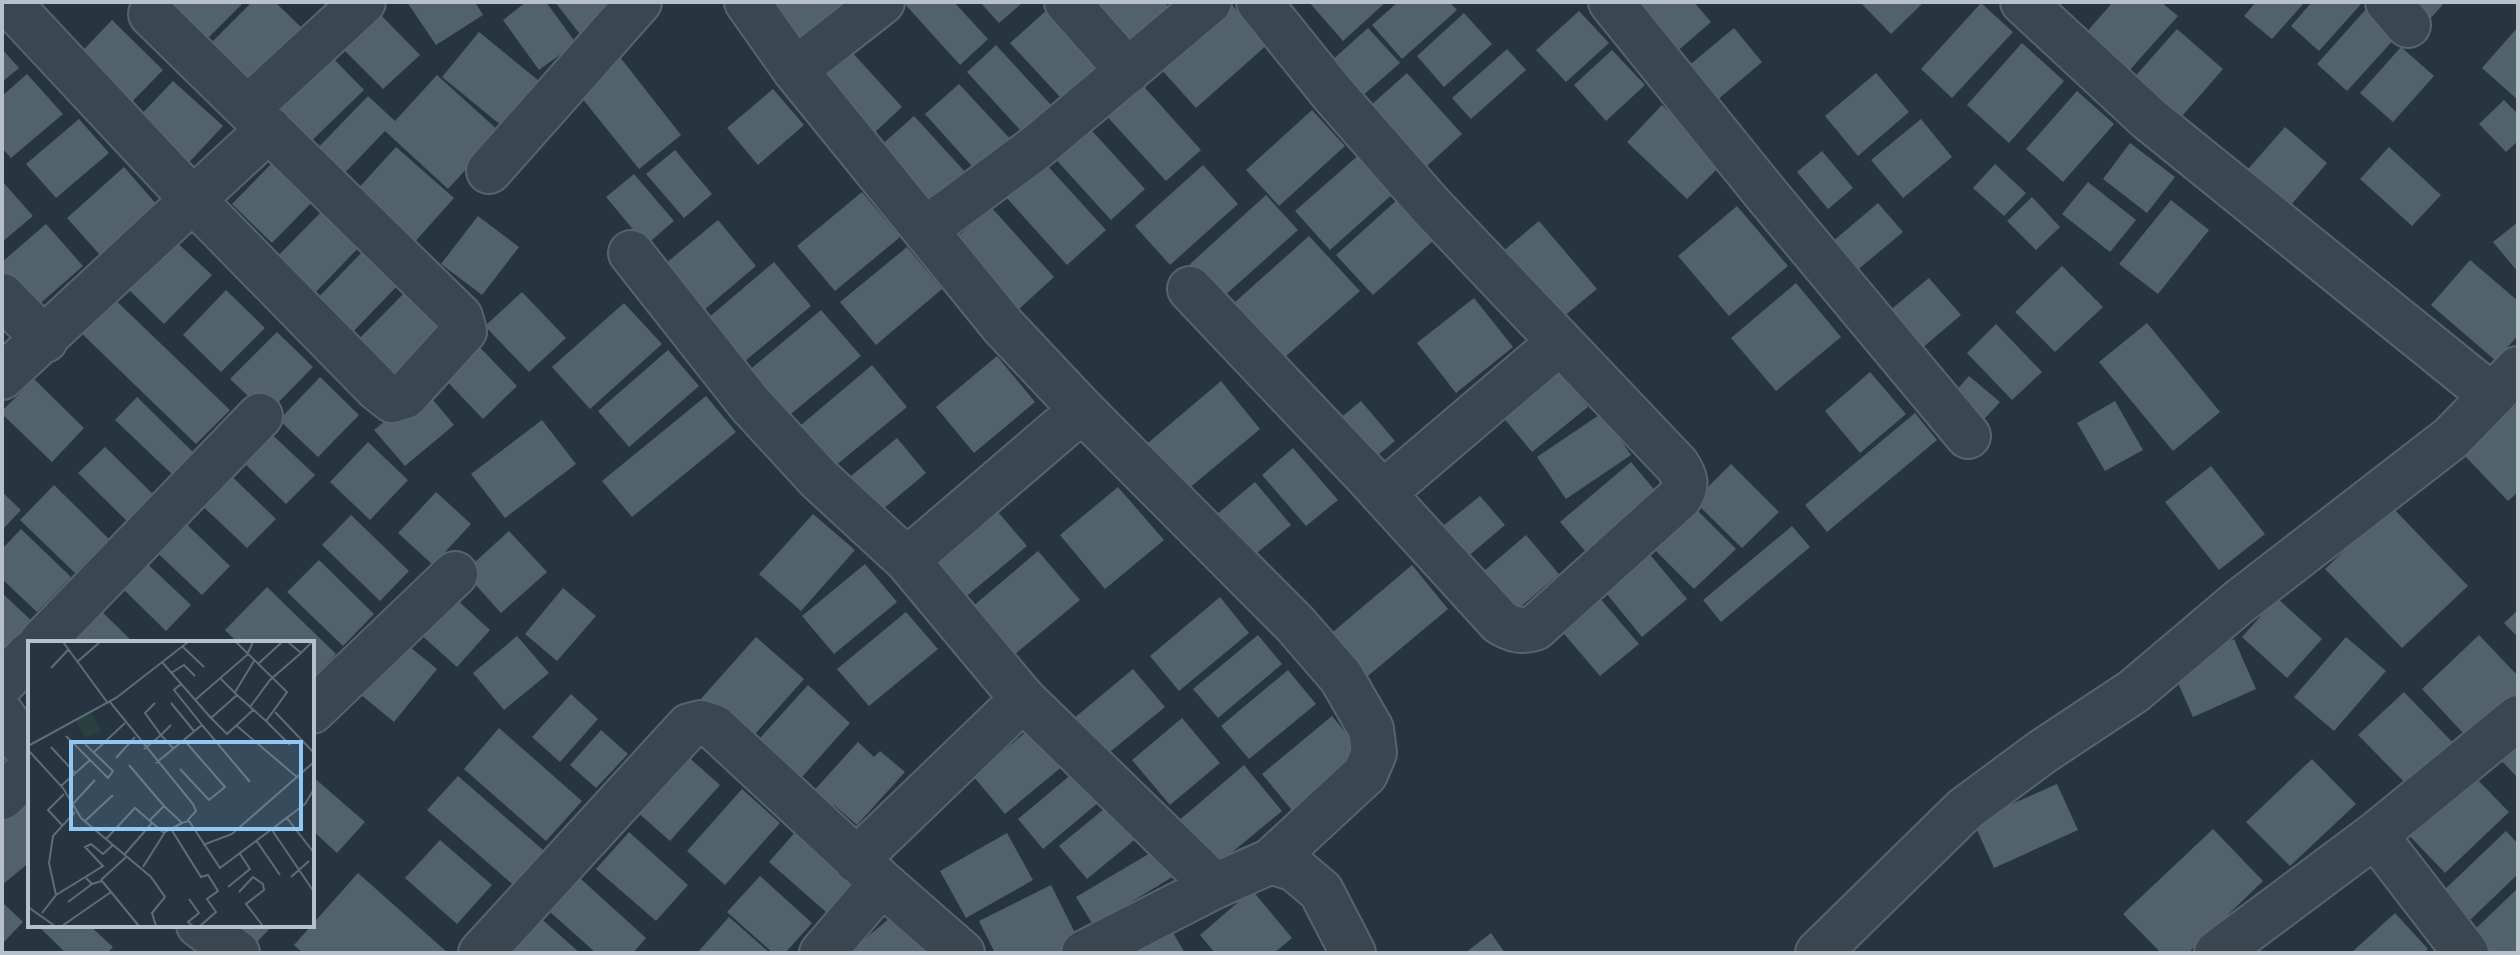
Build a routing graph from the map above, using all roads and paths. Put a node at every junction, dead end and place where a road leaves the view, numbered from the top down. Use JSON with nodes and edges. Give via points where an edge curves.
{"nodes":[{"id":1,"x":8,"y":2,"type":"edge"},
{"id":2,"x":363,"y":2,"type":"edge"},
{"id":3,"x":639,"y":2,"type":"edge"},
{"id":4,"x":747,"y":2,"type":"edge"},
{"id":5,"x":882,"y":2,"type":"edge"},
{"id":6,"x":1067,"y":2,"type":"edge"},
{"id":7,"x":1209,"y":2,"type":"edge"},
{"id":8,"x":1259,"y":2,"type":"edge"},
{"id":9,"x":1611,"y":2,"type":"edge"},
{"id":10,"x":2023,"y":2,"type":"edge"},
{"id":11,"x":151,"y":14,"type":"dead end"},
{"id":12,"x":795,"y":70,"type":"junction"},
{"id":13,"x":1128,"y":71,"type":"junction"},
{"id":14,"x":258,"y":119,"type":"junction"},
{"id":15,"x":489,"y":171,"type":"dead end"},
{"id":16,"x":194,"y":201,"type":"junction"},
{"id":17,"x":926,"y":229,"type":"junction"},
{"id":18,"x":631,"y":253,"type":"dead end"},
{"id":19,"x":1190,"y":289,"type":"dead end"},
{"id":20,"x":2,"y":296,"type":"edge"},
{"id":21,"x":45,"y":340,"type":"junction"},
{"id":22,"x":1560,"y":342,"type":"junction"},
{"id":23,"x":2,"y":377,"type":"edge"},
{"id":24,"x":2505,"y":383,"type":"edge"},
{"id":25,"x":1082,"y":410,"type":"junction"},
{"id":26,"x":260,"y":416,"type":"dead end"},
{"id":27,"x":1968,"y":436,"type":"dead end"},
{"id":28,"x":1383,"y":493,"type":"junction"},
{"id":29,"x":907,"y":560,"type":"junction"},
{"id":30,"x":455,"y":574,"type":"dead end"},
{"id":31,"x":43,"y":641,"type":"edge"},
{"id":32,"x":28,"y":656,"type":"edge"},
{"id":33,"x":2,"y":683,"type":"edge"},
{"id":34,"x":1023,"y":699,"type":"junction"},
{"id":35,"x":314,"y":709,"type":"edge"},
{"id":36,"x":2,"y":715,"type":"edge"},
{"id":37,"x":2518,"y":718,"type":"edge"},
{"id":38,"x":28,"y":751,"type":"edge"},
{"id":39,"x":28,"y":771,"type":"edge"},
{"id":40,"x":2,"y":797,"type":"edge"},
{"id":41,"x":2375,"y":835,"type":"junction"},
{"id":42,"x":1271,"y":861,"type":"junction"},
{"id":43,"x":869,"y":871,"type":"junction"},
{"id":44,"x":1215,"y":886,"type":"junction"},
{"id":45,"x":202,"y":927,"type":"edge"},
{"id":46,"x":1089,"y":952,"type":"edge"},
{"id":47,"x":237,"y":953,"type":"edge"},
{"id":48,"x":481,"y":953,"type":"edge"},
{"id":49,"x":822,"y":953,"type":"edge"},
{"id":50,"x":962,"y":953,"type":"edge"},
{"id":51,"x":1353,"y":953,"type":"edge"},
{"id":52,"x":1818,"y":953,"type":"edge"},
{"id":53,"x":2217,"y":953,"type":"edge"},
{"id":54,"x":2466,"y":953,"type":"edge"}],
"edges":[{"from":1,"to":16,"type":"street"},
{"from":2,"to":14,"type":"street"},
{"from":3,"to":15,"type":"street"},
{"from":4,"to":12,"type":"street"},
{"from":5,"to":12,"type":"street"},
{"from":6,"to":13,"type":"street"},
{"from":7,"to":13,"type":"street"},
{"from":8,"to":22,"type":"street","via":[[1431,206]]},
{"from":9,"to":27,"type":"street"},
{"from":10,"to":24,"type":"street","via":[[2148,118]]},
{"from":11,"to":14,"type":"street"},
{"from":12,"to":17,"type":"street"},
{"from":13,"to":17,"type":"street"},
{"from":14,"to":16,"type":"street"},
{"from":14,"to":16,"type":"street","via":[[464,322],[464,331],[405,396],[392,400]]},
{"from":16,"to":21,"type":"street"},
{"from":17,"to":25,"type":"street","via":[[1003,326]]},
{"from":18,"to":29,"type":"street","via":[[750,404],[819,479]]},
{"from":19,"to":28,"type":"street"},
{"from":20,"to":21,"type":"street"},
{"from":21,"to":23,"type":"street"},
{"from":22,"to":28,"type":"street"},
{"from":22,"to":28,"type":"street","via":[[1677,465],[1685,489],[1535,628],[1523,632],[1500,622]]},
{"from":24,"to":52,"type":"street","via":[[2451,438],[2239,602],[2134,691],[1965,809]]},
{"from":25,"to":29,"type":"street"},
{"from":25,"to":42,"type":"street","via":[[1296,625],[1341,677],[1371,729],[1374,753],[1365,774]]},
{"from":26,"to":31,"type":"street"},
{"from":29,"to":34,"type":"street"},
{"from":30,"to":35,"type":"street"},
{"from":32,"to":33,"type":"street"},
{"from":34,"to":43,"type":"street"},
{"from":34,"to":44,"type":"street"},
{"from":36,"to":38,"type":"street"},
{"from":37,"to":41,"type":"street"},
{"from":39,"to":40,"type":"street"},
{"from":41,"to":53,"type":"street"},
{"from":41,"to":54,"type":"street"},
{"from":42,"to":44,"type":"street"},
{"from":42,"to":51,"type":"street","via":[[1295,869],[1321,891]]},
{"from":43,"to":48,"type":"street","via":[[714,727],[696,724]]},
{"from":43,"to":49,"type":"street"},
{"from":43,"to":50,"type":"street"},
{"from":44,"to":46,"type":"street"},
{"from":45,"to":47,"type":"street"}]}
